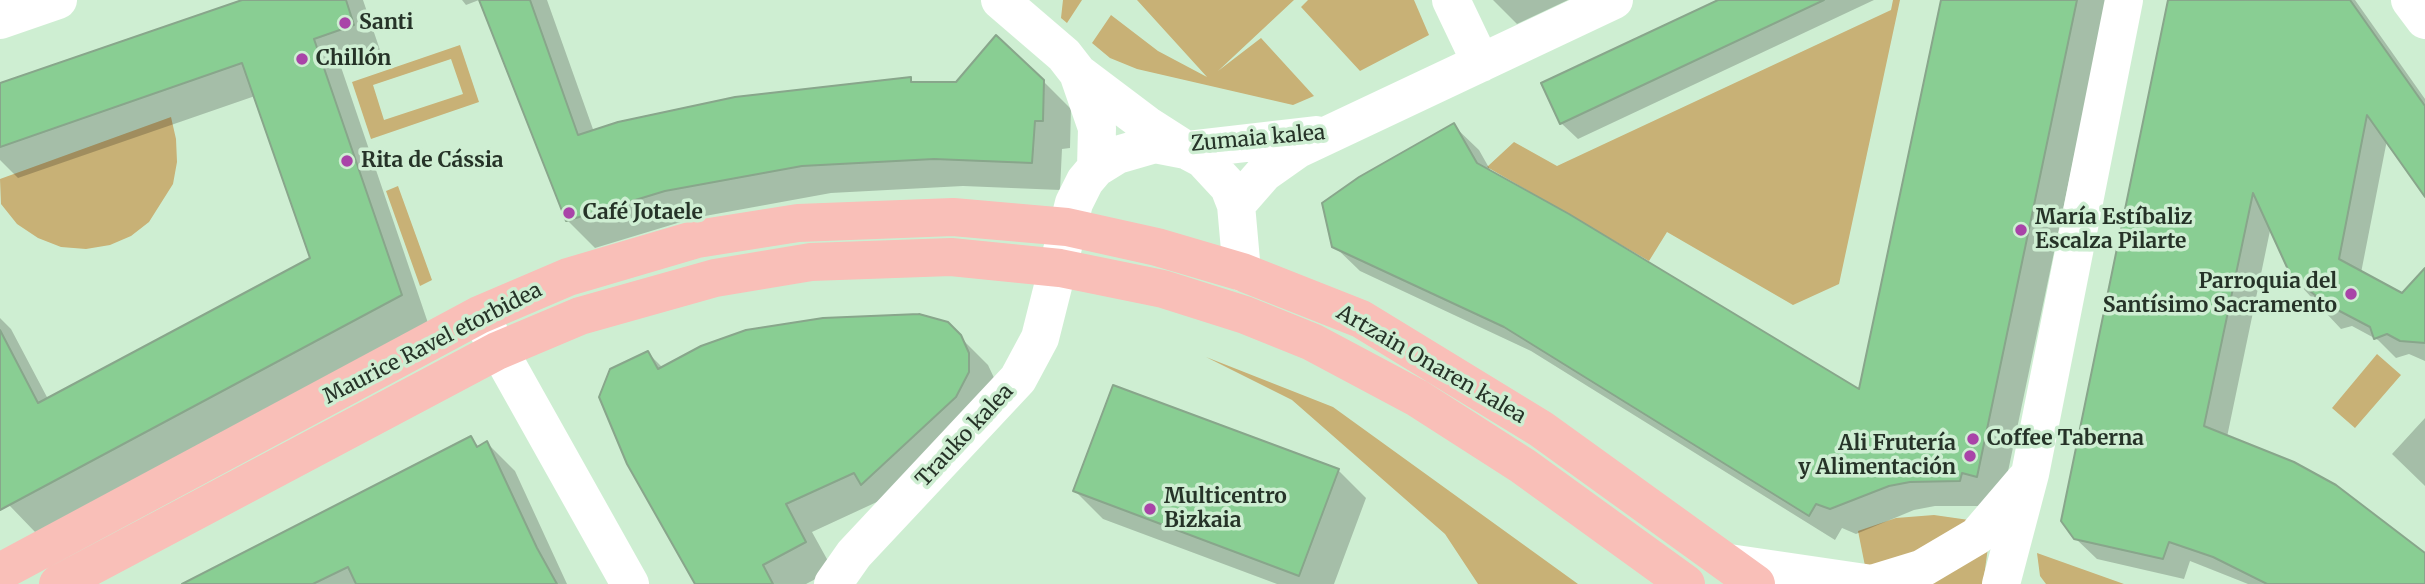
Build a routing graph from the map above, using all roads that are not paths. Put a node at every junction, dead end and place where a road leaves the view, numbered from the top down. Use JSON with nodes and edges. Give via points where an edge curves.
{"nodes":[{"id":1,"x":58,"y":0,"type":"edge"},
{"id":2,"x":1000,"y":0,"type":"edge"},
{"id":3,"x":1451,"y":0,"type":"edge"},
{"id":4,"x":1614,"y":0,"type":"edge"},
{"id":5,"x":2124,"y":0,"type":"edge"},
{"id":6,"x":2410,"y":0,"type":"edge"},
{"id":7,"x":0,"y":20,"type":"edge"},
{"id":8,"x":2425,"y":20,"type":"edge"},
{"id":9,"x":1481,"y":64,"type":"junction"},
{"id":10,"x":1078,"y":73,"type":"junction"},
{"id":11,"x":1336,"y":132,"type":"junction"},
{"id":12,"x":1186,"y":150,"type":"junction"},
{"id":13,"x":1097,"y":168,"type":"junction"},
{"id":14,"x":1236,"y":205,"type":"junction"},
{"id":15,"x":1067,"y":227,"type":"junction"},
{"id":16,"x":1060,"y":268,"type":"junction"},
{"id":17,"x":1242,"y":272,"type":"junction"},
{"id":18,"x":479,"y":315,"type":"junction"},
{"id":19,"x":497,"y":351,"type":"junction"},
{"id":20,"x":2030,"y":474,"type":"junction"},
{"id":21,"x":1615,"y":532,"type":"junction"},
{"id":22,"x":0,"y":572,"type":"edge"},
{"id":23,"x":1743,"y":574,"type":"edge"},
{"id":24,"x":58,"y":584,"type":"edge"},
{"id":25,"x":629,"y":584,"type":"edge"},
{"id":26,"x":833,"y":584,"type":"edge"},
{"id":27,"x":1661,"y":584,"type":"edge"},
{"id":28,"x":1686,"y":584,"type":"edge"},
{"id":29,"x":1872,"y":584,"type":"edge"},
{"id":30,"x":2001,"y":584,"type":"edge"}],
"edges":[{"from":1,"to":7,"type":"street"},
{"from":2,"to":10,"type":"street","via":[[1064,55]]},
{"from":3,"to":9,"type":"street"},
{"from":4,"to":9,"type":"street","name":"Zumaia kalea"},
{"from":5,"to":20,"type":"street"},
{"from":6,"to":8,"type":"street"},
{"from":9,"to":11,"type":"street","name":"Zumaia kalea"},
{"from":10,"to":12,"type":"street","name":"Zumaia kalea"},
{"from":10,"to":13,"type":"street","via":[[1097,128]]},
{"from":11,"to":12,"type":"street","name":"Zumaia kalea"},
{"from":11,"to":14,"type":"street","name":"Zumaia kalea","via":[[1298,149],[1264,173]]},
{"from":12,"to":13,"type":"street","via":[[1155,144],[1117,155]]},
{"from":12,"to":14,"type":"street","via":[[1217,172]]},
{"from":13,"to":15,"type":"street","name":"Trauko kalea","via":[[1085,181]]},
{"from":14,"to":17,"type":"street"},
{"from":15,"to":16,"type":"street","name":"Trauko kalea"},
{"from":15,"to":17,"type":"main road","name":"Artzain Onaren kalea"},
{"from":15,"to":18,"type":"main road","name":"Maurice Ravel etorbidea","via":[[953,217],[798,223],[684,243],[568,277]]},
{"from":16,"to":19,"type":"main road","name":"Maurice Ravel etorbidea","via":[[951,257],[811,262],[715,278],[580,316]]},
{"from":16,"to":21,"type":"main road","name":"Artzain Onaren kalea","via":[[1163,289],[1312,342],[1417,398]]},
{"from":16,"to":26,"type":"street","name":"Trauko kalea","via":[[1040,338],[1018,379],[854,554]]},
{"from":17,"to":23,"type":"main road","name":"Artzain Onaren kalea","via":[[1360,319],[1443,366],[1541,429]]},
{"from":18,"to":19,"type":"street"},
{"from":18,"to":22,"type":"main road","name":"Maurice Ravel etorbidea"},
{"from":19,"to":24,"type":"main road","name":"Maurice Ravel etorbidea"},
{"from":19,"to":25,"type":"street"},
{"from":20,"to":29,"type":"street","via":[[1977,536],[1921,569]]},
{"from":20,"to":30,"type":"street"},
{"from":21,"to":27,"type":"street"},
{"from":21,"to":28,"type":"main road","name":"Artzain Onaren kalea"},
{"from":23,"to":29,"type":"street"}]}
